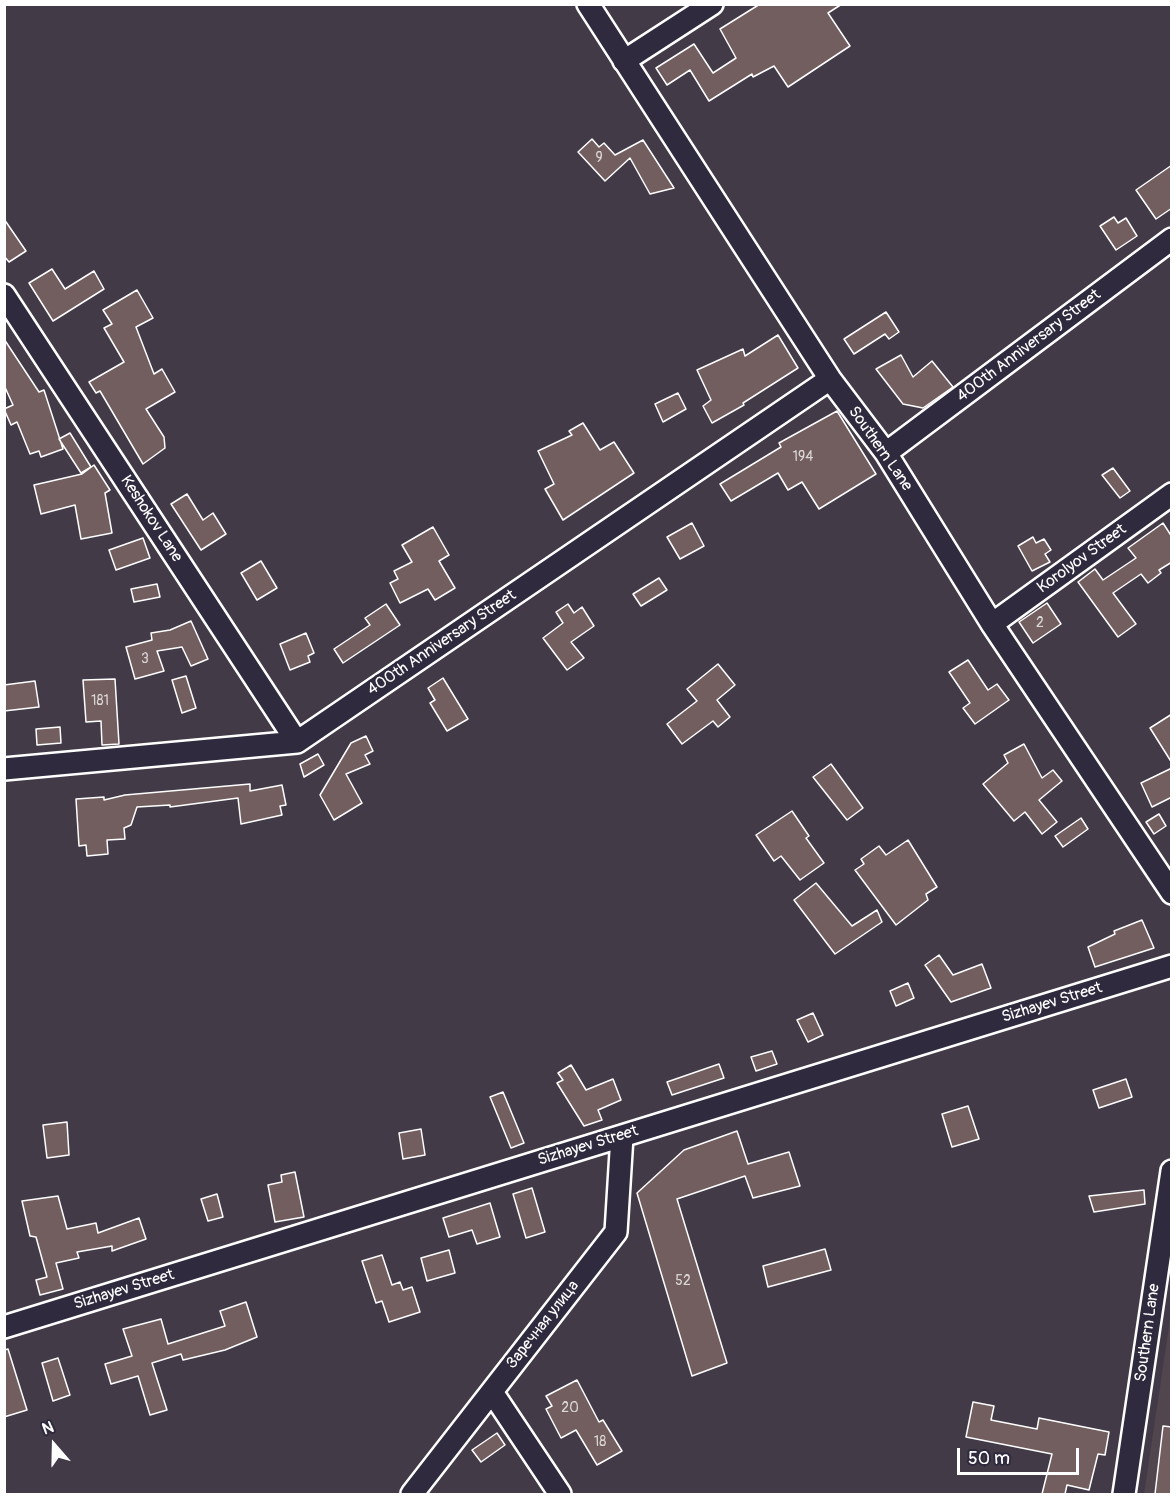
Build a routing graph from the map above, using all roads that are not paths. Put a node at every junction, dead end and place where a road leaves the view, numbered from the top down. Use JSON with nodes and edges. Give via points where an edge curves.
{"nodes":[{"id":1,"x":588,"y":4,"type":"edge"},
{"id":2,"x":712,"y":4,"type":"edge"},
{"id":3,"x":624,"y":61,"type":"junction"},
{"id":4,"x":1172,"y":239,"type":"edge"},
{"id":5,"x":4,"y":296,"type":"edge"},
{"id":6,"x":830,"y":379,"type":"junction"},
{"id":7,"x":886,"y":453,"type":"junction"},
{"id":8,"x":1172,"y":494,"type":"edge"},
{"id":9,"x":992,"y":624,"type":"junction"},
{"id":10,"x":297,"y":742,"type":"junction"},
{"id":11,"x":4,"y":769,"type":"edge"},
{"id":12,"x":1172,"y":893,"type":"edge"},
{"id":13,"x":1172,"y":966,"type":"edge"},
{"id":14,"x":622,"y":1136,"type":"junction"},
{"id":15,"x":1172,"y":1171,"type":"edge"},
{"id":16,"x":4,"y":1327,"type":"edge"},
{"id":17,"x":492,"y":1392,"type":"junction"},
{"id":18,"x":412,"y":1494,"type":"edge"},
{"id":19,"x":560,"y":1494,"type":"edge"},
{"id":20,"x":1124,"y":1494,"type":"edge"}],
"edges":[{"from":1,"to":3,"type":"street","name":"Southern Lane"},
{"from":2,"to":3,"type":"street"},
{"from":3,"to":6,"type":"street","name":"Southern Lane"},
{"from":4,"to":7,"type":"street","name":"400th Anniversary Street"},
{"from":5,"to":10,"type":"street","name":"Keshokov Lane"},
{"from":6,"to":7,"type":"street","name":"Southern Lane"},
{"from":6,"to":10,"type":"street","name":"400th Anniversary Street"},
{"from":7,"to":9,"type":"street","name":"Southern Lane"},
{"from":8,"to":9,"type":"street","name":"Korolyov Street"},
{"from":9,"to":12,"type":"street","name":"Southern Lane"},
{"from":10,"to":11,"type":"street","name":"400th Anniversary Street"},
{"from":13,"to":14,"type":"street","name":"Sizhayev Street"},
{"from":14,"to":16,"type":"street","name":"Sizhayev Street"},
{"from":14,"to":17,"type":"street","name":"Заречная улица","via":[[616,1232]]},
{"from":15,"to":20,"type":"street","name":"Southern Lane"},
{"from":17,"to":18,"type":"street","name":"Заречная улица"},
{"from":17,"to":19,"type":"street"}]}
